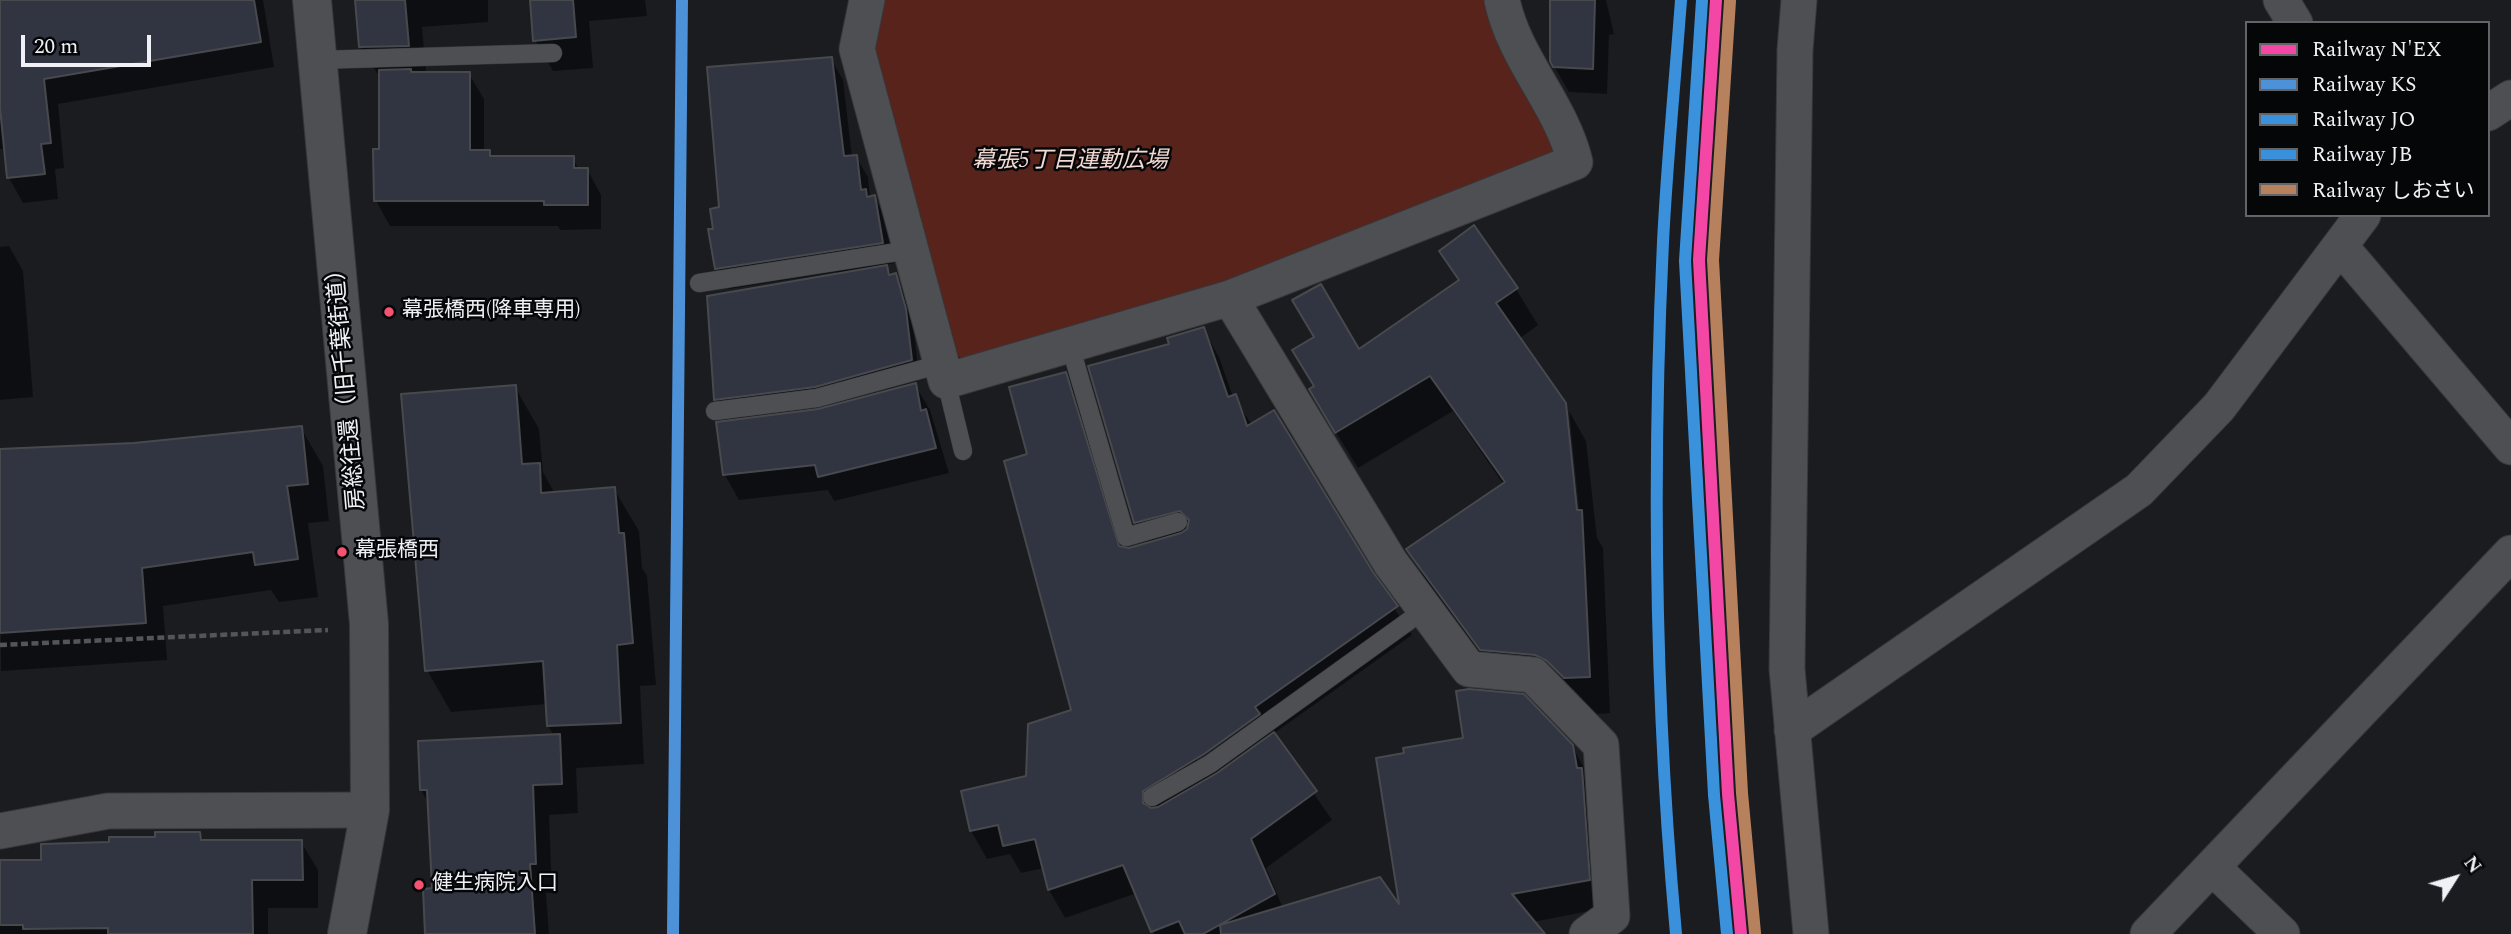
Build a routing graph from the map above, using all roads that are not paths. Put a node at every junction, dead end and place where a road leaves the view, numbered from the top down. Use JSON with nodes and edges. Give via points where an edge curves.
{"nodes":[{"id":1,"x":312,"y":0,"type":"edge"},
{"id":2,"x":867,"y":0,"type":"edge"},
{"id":3,"x":1502,"y":0,"type":"edge"},
{"id":4,"x":1799,"y":0,"type":"edge"},
{"id":5,"x":2281,"y":0,"type":"edge"},
{"id":6,"x":2294,"y":21,"type":"edge"},
{"id":7,"x":554,"y":53,"type":"dead end"},
{"id":8,"x":317,"y":60,"type":"junction"},
{"id":9,"x":2362,"y":217,"type":"edge"},
{"id":10,"x":2340,"y":246,"type":"junction"},
{"id":11,"x":910,"y":250,"type":"junction"},
{"id":12,"x":699,"y":283,"type":"dead end"},
{"id":13,"x":1230,"y":298,"type":"junction"},
{"id":14,"x":1070,"y":345,"type":"junction"},
{"id":15,"x":943,"y":373,"type":"junction"},
{"id":16,"x":715,"y":411,"type":"dead end"},
{"id":17,"x":2511,"y":447,"type":"edge"},
{"id":18,"x":963,"y":451,"type":"dead end"},
{"id":19,"x":1178,"y":522,"type":"dead end"},
{"id":20,"x":2511,"y":553,"type":"edge"},
{"id":21,"x":1424,"y":610,"type":"junction"},
{"id":22,"x":1793,"y":730,"type":"junction"},
{"id":23,"x":1152,"y":797,"type":"dead end"},
{"id":24,"x":370,"y":810,"type":"junction"},
{"id":25,"x":0,"y":831,"type":"edge"},
{"id":26,"x":2213,"y":867,"type":"junction"},
{"id":27,"x":347,"y":934,"type":"edge"},
{"id":28,"x":1587,"y":934,"type":"edge"},
{"id":29,"x":1811,"y":934,"type":"edge"},
{"id":30,"x":2148,"y":934,"type":"edge"},
{"id":31,"x":2282,"y":934,"type":"edge"}],
"edges":[{"from":1,"to":8,"type":"street","name":"房総往還（旧千葉街道）"},
{"from":2,"to":11,"type":"street","via":[[857,49]]},
{"from":3,"to":13,"type":"street","via":[[1507,25],[1570,139],[1575,162]]},
{"from":4,"to":22,"type":"street","via":[[1794,64],[1787,642]]},
{"from":5,"to":6,"type":"street"},
{"from":7,"to":8,"type":"lane"},
{"from":8,"to":24,"type":"street","name":"房総往還（旧千葉街道）","via":[[369,624]]},
{"from":9,"to":10,"type":"street"},
{"from":10,"to":17,"type":"street"},
{"from":10,"to":22,"type":"street","via":[[2219,407],[2139,490]]},
{"from":11,"to":12,"type":"lane"},
{"from":11,"to":15,"type":"street"},
{"from":13,"to":14,"type":"street"},
{"from":13,"to":21,"type":"street","via":[[1390,562]]},
{"from":14,"to":15,"type":"street"},
{"from":14,"to":19,"type":"lane","via":[[1126,537]]},
{"from":15,"to":16,"type":"lane","via":[[817,398]]},
{"from":15,"to":18,"type":"lane"},
{"from":20,"to":26,"type":"street"},
{"from":21,"to":23,"type":"lane","via":[[1210,764]]},
{"from":21,"to":28,"type":"street","via":[[1469,670],[1533,675],[1601,745],[1612,916]]},
{"from":22,"to":29,"type":"street"},
{"from":24,"to":25,"type":"street","via":[[108,811]]},
{"from":24,"to":27,"type":"street","name":"房総往還（旧千葉街道）"},
{"from":26,"to":30,"type":"street"},
{"from":26,"to":31,"type":"street"}]}
